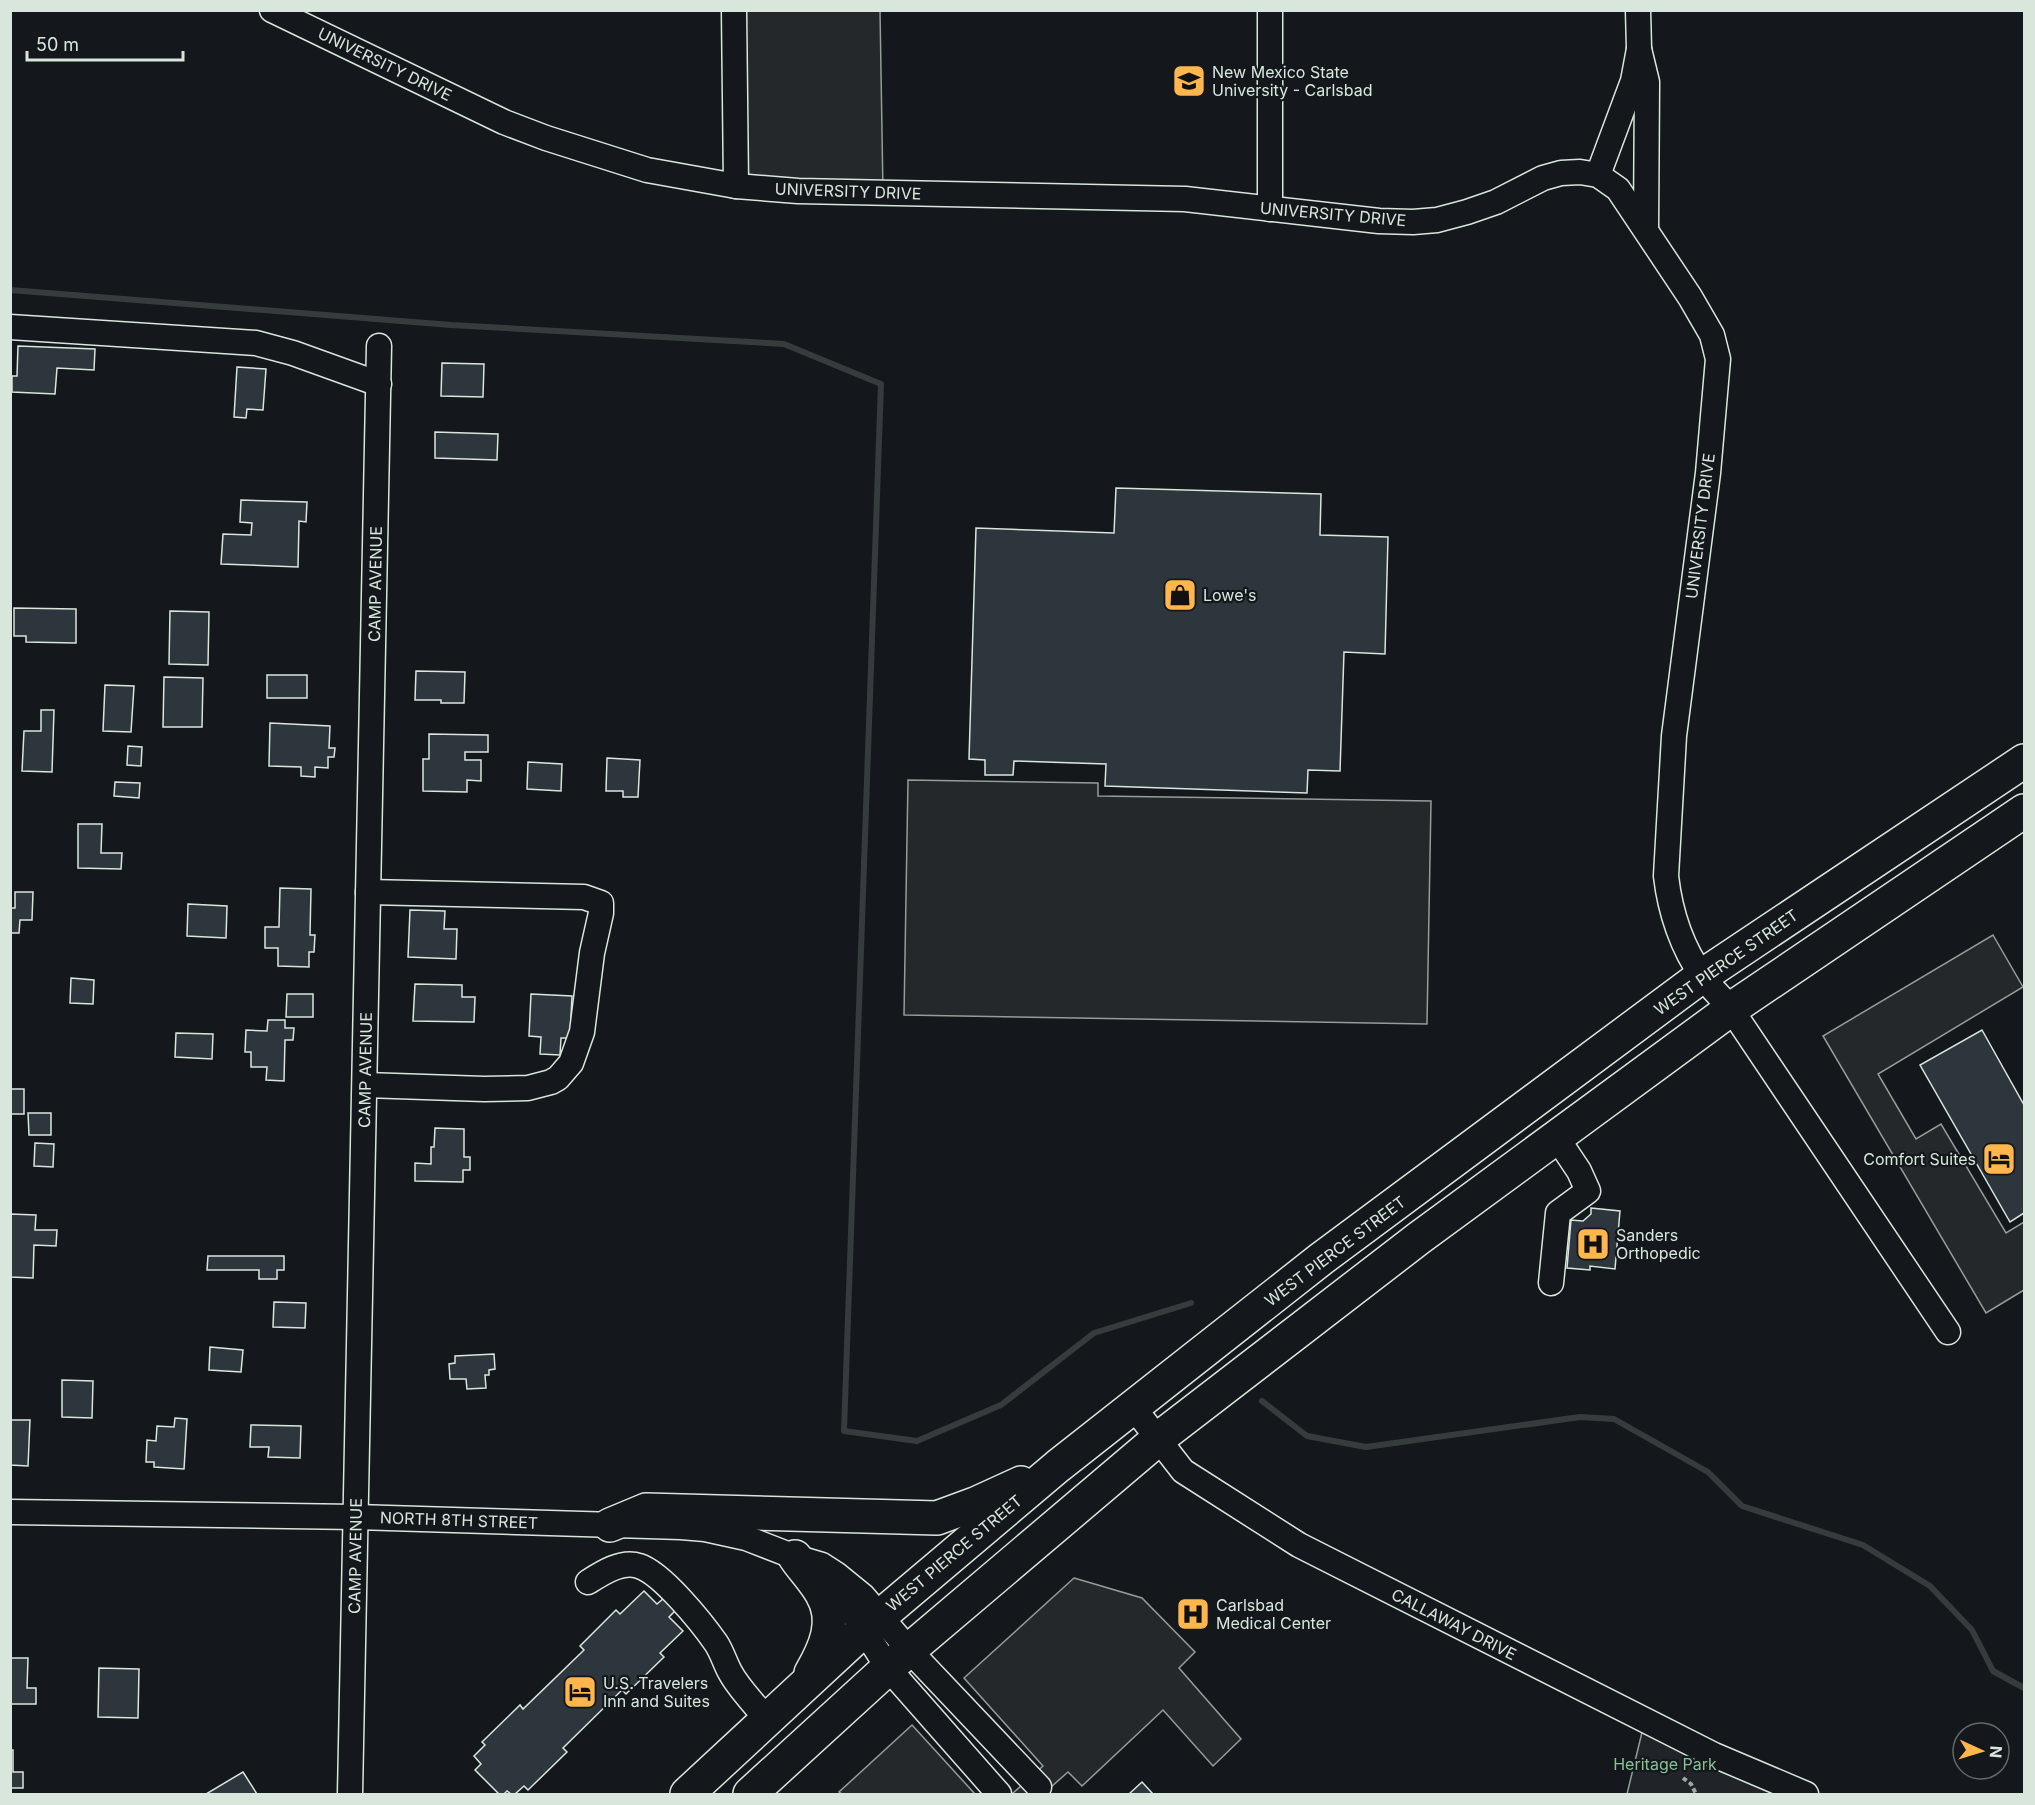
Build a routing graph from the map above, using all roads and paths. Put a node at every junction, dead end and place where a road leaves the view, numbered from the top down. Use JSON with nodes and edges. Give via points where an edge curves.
{"nodes":[{"id":1,"x":272,"y":10,"type":"edge"},
{"id":2,"x":734,"y":10,"type":"edge"},
{"id":3,"x":1270,"y":10,"type":"edge"},
{"id":4,"x":1638,"y":10,"type":"edge"},
{"id":5,"x":1639,"y":49,"type":"junction"},
{"id":6,"x":1598,"y":175,"type":"junction"},
{"id":7,"x":736,"y":186,"type":"junction"},
{"id":8,"x":1270,"y":209,"type":"junction"},
{"id":9,"x":1646,"y":230,"type":"junction"},
{"id":10,"x":10,"y":327,"type":"edge"},
{"id":11,"x":379,"y":346,"type":"dead end"},
{"id":12,"x":379,"y":384,"type":"junction"},
{"id":13,"x":2025,"y":761,"type":"edge"},
{"id":14,"x":2025,"y":811,"type":"edge"},
{"id":15,"x":368,"y":892,"type":"junction"},
{"id":16,"x":1702,"y":976,"type":"junction"},
{"id":17,"x":1731,"y":1009,"type":"junction"},
{"id":18,"x":364,"y":1085,"type":"junction"},
{"id":19,"x":1557,"y":1138,"type":"junction"},
{"id":20,"x":1551,"y":1283,"type":"dead end"},
{"id":21,"x":1948,"y":1332,"type":"dead end"},
{"id":22,"x":1134,"y":1408,"type":"junction"},
{"id":23,"x":1158,"y":1439,"type":"junction"},
{"id":24,"x":1058,"y":1466,"type":"junction"},
{"id":25,"x":10,"y":1512,"type":"edge"},
{"id":26,"x":356,"y":1517,"type":"junction"},
{"id":27,"x":610,"y":1525,"type":"junction"},
{"id":28,"x":795,"y":1557,"type":"junction"},
{"id":29,"x":588,"y":1582,"type":"dead end"},
{"id":30,"x":872,"y":1623,"type":"junction"},
{"id":31,"x":899,"y":1659,"type":"junction"},
{"id":32,"x":806,"y":1683,"type":"junction"},
{"id":33,"x":766,"y":1719,"type":"junction"},
{"id":34,"x":1683,"y":1778,"type":"dead end"},
{"id":35,"x":1039,"y":1787,"type":"dead end"},
{"id":36,"x":350,"y":1794,"type":"edge"},
{"id":37,"x":687,"y":1794,"type":"edge"},
{"id":38,"x":750,"y":1794,"type":"edge"},
{"id":39,"x":999,"y":1794,"type":"edge"},
{"id":40,"x":1696,"y":1794,"type":"edge"},
{"id":41,"x":1806,"y":1794,"type":"edge"}],
"edges":[{"from":1,"to":7,"type":"street","name":"UNIVERSITY DRIVE","via":[[504,122],[546,138],[647,170]]},
{"from":2,"to":7,"type":"street"},
{"from":3,"to":8,"type":"street"},
{"from":4,"to":5,"type":"street"},
{"from":5,"to":6,"type":"street","via":[[1633,81]]},
{"from":5,"to":9,"type":"street","via":[[1647,82]]},
{"from":6,"to":8,"type":"street","name":"UNIVERSITY DRIVE","via":[[1561,173],[1543,178],[1496,202],[1437,220],[1379,221]]},
{"from":6,"to":9,"type":"street","name":"UNIVERSITY DRIVE","via":[[1618,189]]},
{"from":7,"to":8,"type":"street","name":"UNIVERSITY DRIVE","via":[[798,191],[1185,199]]},
{"from":9,"to":16,"type":"street","name":"UNIVERSITY DRIVE","via":[[1712,335],[1718,359],[1708,473],[1674,736],[1666,876],[1675,920]]},
{"from":10,"to":12,"type":"street","via":[[256,343]]},
{"from":11,"to":12,"type":"street","name":"CAMP AVENUE"},
{"from":12,"to":15,"type":"street","name":"CAMP AVENUE"},
{"from":13,"to":16,"type":"highway","name":"WEST PIERCE STREET"},
{"from":14,"to":17,"type":"highway"},
{"from":15,"to":18,"type":"street","name":"CAMP AVENUE"},
{"from":15,"to":18,"type":"street","via":[[585,897],[601,903],[601,913],[582,1032],[576,1055],[558,1078],[528,1088]]},
{"from":16,"to":17,"type":"street","name":"UNIVERSITY DRIVE"},
{"from":16,"to":22,"type":"highway","name":"WEST PIERCE STREET","via":[[1321,1259]]},
{"from":17,"to":19,"type":"highway"},
{"from":17,"to":21,"type":"street","name":"UNIVERSITY DRIVE"},
{"from":18,"to":26,"type":"street","name":"CAMP AVENUE"},
{"from":19,"to":20,"type":"street","via":[[1588,1191],[1558,1213]]},
{"from":19,"to":23,"type":"highway","via":[[1419,1238]]},
{"from":22,"to":23,"type":"street","name":"CALLAWAY DRIVE"},
{"from":22,"to":24,"type":"highway","name":"WEST PIERCE STREET"},
{"from":23,"to":31,"type":"highway"},
{"from":23,"to":41,"type":"street","name":"CALLAWAY DRIVE","via":[[1184,1471],[1299,1545],[1714,1755]]},
{"from":24,"to":27,"type":"highway","via":[[937,1518],[646,1510]]},
{"from":24,"to":30,"type":"highway","name":"WEST PIERCE STREET"},
{"from":25,"to":26,"type":"street","name":"NORTH 8TH STREET"},
{"from":26,"to":27,"type":"street","name":"NORTH 8TH STREET"},
{"from":26,"to":36,"type":"street","name":"CAMP AVENUE"},
{"from":27,"to":28,"type":"street","name":"NORTH 8TH STREET","via":[[705,1529],[746,1538]]},
{"from":28,"to":30,"type":"street","name":"NORTH 8TH STREET","via":[[822,1565],[863,1596]]},
{"from":28,"to":32,"type":"highway","via":[[828,1608],[827,1640]]},
{"from":29,"to":33,"type":"street","via":[[622,1566],[638,1565],[654,1575],[687,1605],[717,1645],[730,1673]]},
{"from":30,"to":31,"type":"street","name":"NORTH 8TH STREET"},
{"from":30,"to":32,"type":"highway","name":"WEST PIERCE STREET"},
{"from":31,"to":35,"type":"street"},
{"from":31,"to":38,"type":"highway"},
{"from":31,"to":39,"type":"street"},
{"from":32,"to":33,"type":"highway","name":"WEST PIERCE STREET"},
{"from":33,"to":37,"type":"highway","name":"WEST PIERCE STREET"},
{"from":34,"to":40,"type":"path"}]}
